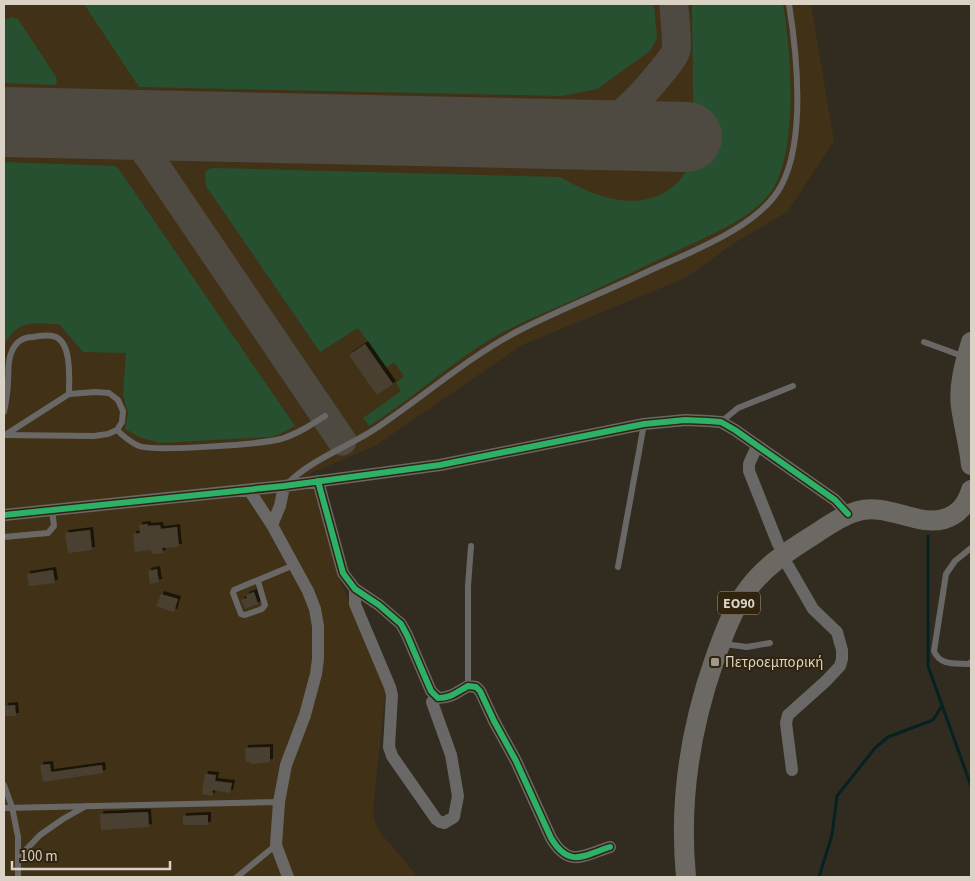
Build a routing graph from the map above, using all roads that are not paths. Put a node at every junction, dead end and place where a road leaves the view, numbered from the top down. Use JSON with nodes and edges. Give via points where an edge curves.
{"nodes":[{"id":1,"x":789,"y":4,"type":"edge"},
{"id":2,"x":924,"y":342,"type":"dead end"},
{"id":3,"x":969,"y":350,"type":"edge"},
{"id":4,"x":793,"y":386,"type":"dead end"},
{"id":5,"x":69,"y":394,"type":"junction"},
{"id":6,"x":4,"y":412,"type":"edge"},
{"id":7,"x":326,"y":416,"type":"dead end"},
{"id":8,"x":721,"y":422,"type":"junction"},
{"id":9,"x":644,"y":424,"type":"junction"},
{"id":10,"x":117,"y":430,"type":"junction"},
{"id":11,"x":4,"y":435,"type":"edge"},
{"id":12,"x":757,"y":446,"type":"junction"},
{"id":13,"x":971,"y":466,"type":"edge"},
{"id":14,"x":318,"y":481,"type":"junction"},
{"id":15,"x":284,"y":486,"type":"junction"},
{"id":16,"x":249,"y":490,"type":"junction"},
{"id":17,"x":971,"y":492,"type":"edge"},
{"id":18,"x":52,"y":510,"type":"junction"},
{"id":19,"x":848,"y":514,"type":"junction"},
{"id":20,"x":4,"y":515,"type":"edge"},
{"id":21,"x":272,"y":525,"type":"junction"},
{"id":22,"x":4,"y":537,"type":"edge"},
{"id":23,"x":778,"y":544,"type":"dead end"},
{"id":24,"x":471,"y":546,"type":"dead end"},
{"id":25,"x":971,"y":548,"type":"edge"},
{"id":26,"x":787,"y":564,"type":"dead end"},
{"id":27,"x":294,"y":565,"type":"junction"},
{"id":28,"x":618,"y":567,"type":"dead end"},
{"id":29,"x":258,"y":581,"type":"junction"},
{"id":30,"x":355,"y":589,"type":"junction"},
{"id":31,"x":720,"y":644,"type":"junction"},
{"id":32,"x":770,"y":644,"type":"dead end"},
{"id":33,"x":971,"y":662,"type":"edge"},
{"id":34,"x":468,"y":686,"type":"junction"},
{"id":35,"x":436,"y":696,"type":"junction"},
{"id":36,"x":792,"y":770,"type":"dead end"},
{"id":37,"x":4,"y":785,"type":"edge"},
{"id":38,"x":279,"y":802,"type":"junction"},
{"id":39,"x":87,"y":806,"type":"junction"},
{"id":40,"x":12,"y":807,"type":"junction"},
{"id":41,"x":4,"y":808,"type":"edge"},
{"id":42,"x":276,"y":845,"type":"junction"},
{"id":43,"x":610,"y":847,"type":"dead end"},
{"id":44,"x":18,"y":858,"type":"junction"},
{"id":45,"x":18,"y":877,"type":"edge"},
{"id":46,"x":237,"y":877,"type":"edge"},
{"id":47,"x":288,"y":877,"type":"edge"},
{"id":48,"x":686,"y":877,"type":"edge"}],
"edges":[{"from":1,"to":15,"type":"lane","via":[[796,46],[794,150],[781,186],[767,205],[746,222],[710,242],[510,336],[479,354],[374,430],[309,466]]},
{"from":2,"to":3,"type":"lane"},
{"from":3,"to":13,"type":"main road","via":[[961,406]]},
{"from":4,"to":8,"type":"lane","via":[[738,408]]},
{"from":5,"to":6,"type":"lane","via":[[70,370],[62,342],[57,337],[27,337],[17,342],[10,356]]},
{"from":5,"to":10,"type":"lane","via":[[109,393],[124,411]]},
{"from":5,"to":11,"type":"lane"},
{"from":7,"to":10,"type":"lane","via":[[294,435],[263,442],[165,448],[140,446]]},
{"from":8,"to":9,"type":"street","via":[[685,420]]},
{"from":8,"to":12,"type":"street"},
{"from":9,"to":14,"type":"street","via":[[440,465]]},
{"from":9,"to":28,"type":"lane"},
{"from":10,"to":11,"type":"lane","via":[[94,436]]},
{"from":12,"to":19,"type":"street","via":[[834,500]]},
{"from":12,"to":23,"type":"street","via":[[749,471]]},
{"from":14,"to":15,"type":"street"},
{"from":14,"to":30,"type":"street","via":[[343,573]]},
{"from":15,"to":16,"type":"street"},
{"from":15,"to":21,"type":"street"},
{"from":16,"to":18,"type":"street"},
{"from":16,"to":21,"type":"street"},
{"from":17,"to":19,"type":"main road","number":"ΕΟ90","via":[[959,511],[938,521],[877,508]]},
{"from":18,"to":20,"type":"street"},
{"from":18,"to":22,"type":"lane","via":[[54,526],[48,533]]},
{"from":19,"to":31,"type":"main road","number":"ΕΟ90","via":[[797,545],[763,571],[738,605]]},
{"from":21,"to":27,"type":"street"},
{"from":24,"to":34,"type":"lane"},
{"from":25,"to":33,"type":"lane","via":[[955,561],[946,574],[934,651],[945,662]]},
{"from":26,"to":36,"type":"street","via":[[814,609],[837,632],[842,650],[840,666],[788,715],[786,723]]},
{"from":27,"to":29,"type":"lane"},
{"from":27,"to":38,"type":"street","via":[[315,608],[318,659],[305,715],[286,765]]},
{"from":29,"to":29,"type":"lane","via":[[265,605],[262,609],[241,614],[234,590]]},
{"from":30,"to":35,"type":"street","via":[[401,624],[425,680]]},
{"from":30,"to":35,"type":"street","via":[[355,604],[392,695],[389,747],[392,756],[436,819],[444,823],[454,817],[458,796],[452,755],[432,702]]},
{"from":31,"to":32,"type":"lane","via":[[734,647]]},
{"from":31,"to":48,"type":"main road","number":"ΕΟ90","via":[[703,697],[687,776],[684,818]]},
{"from":34,"to":35,"type":"street","via":[[446,698]]},
{"from":34,"to":43,"type":"street","via":[[480,691],[558,850],[572,858]]},
{"from":37,"to":40,"type":"lane"},
{"from":38,"to":39,"type":"lane"},
{"from":38,"to":42,"type":"street"},
{"from":39,"to":40,"type":"lane"},
{"from":39,"to":44,"type":"lane","via":[[40,835]]},
{"from":40,"to":41,"type":"lane"},
{"from":40,"to":44,"type":"lane"},
{"from":42,"to":46,"type":"lane"},
{"from":42,"to":47,"type":"street"},
{"from":44,"to":45,"type":"lane"}]}
